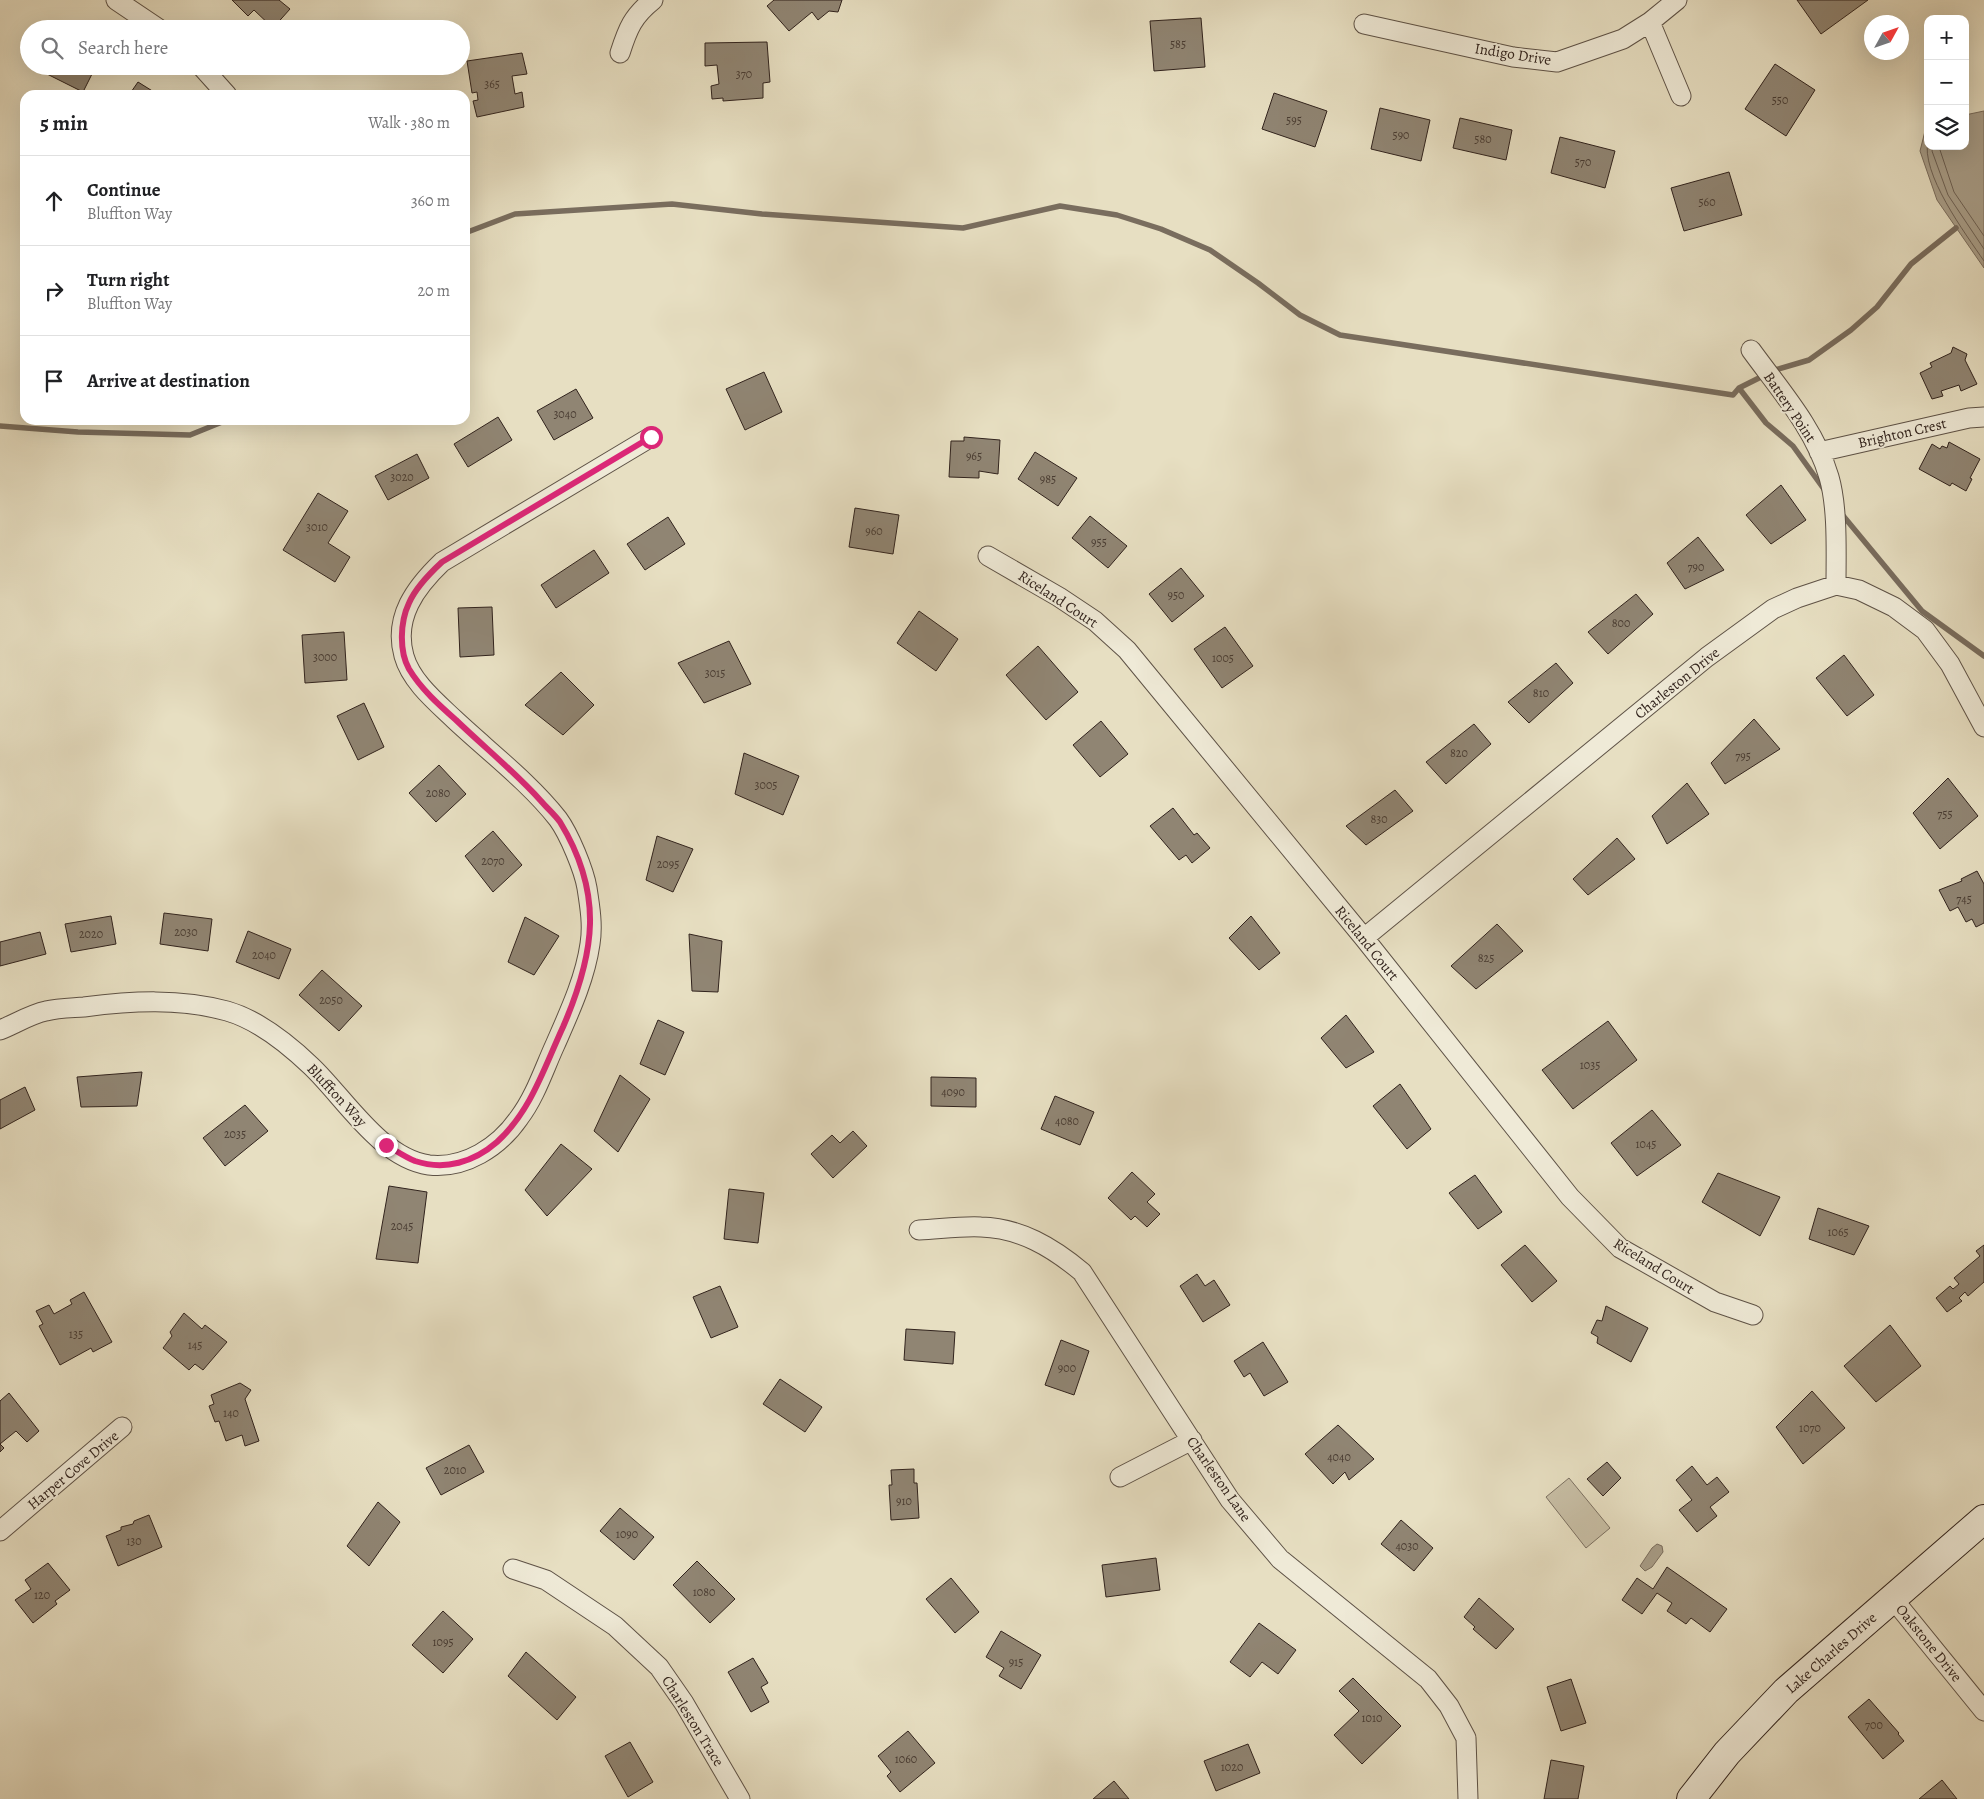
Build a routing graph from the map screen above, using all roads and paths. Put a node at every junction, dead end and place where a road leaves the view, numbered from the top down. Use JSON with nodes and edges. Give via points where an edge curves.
{"nodes":[{"id":1,"x":116,"y":0,"type":"edge"},
{"id":2,"x":653,"y":0,"type":"edge"},
{"id":3,"x":1678,"y":0,"type":"edge"},
{"id":4,"x":146,"y":20,"type":"edge"},
{"id":5,"x":1650,"y":22,"type":"junction"},
{"id":6,"x":1364,"y":24,"type":"dead end"},
{"id":7,"x":620,"y":53,"type":"dead end"},
{"id":8,"x":209,"y":75,"type":"edge"},
{"id":9,"x":223,"y":90,"type":"edge"},
{"id":10,"x":1681,"y":96,"type":"dead end"},
{"id":11,"x":1751,"y":350,"type":"dead end"},
{"id":12,"x":1984,"y":417,"type":"edge"},
{"id":13,"x":651,"y":437,"type":"dead end"},
{"id":14,"x":1819,"y":452,"type":"junction"},
{"id":15,"x":988,"y":556,"type":"dead end"},
{"id":16,"x":1836,"y":585,"type":"junction"},
{"id":17,"x":1984,"y":727,"type":"edge"},
{"id":18,"x":1364,"y":938,"type":"junction"},
{"id":19,"x":0,"y":1030,"type":"edge"},
{"id":20,"x":919,"y":1230,"type":"dead end"},
{"id":21,"x":1754,"y":1315,"type":"dead end"},
{"id":22,"x":122,"y":1427,"type":"dead end"},
{"id":23,"x":1192,"y":1440,"type":"junction"},
{"id":24,"x":1120,"y":1477,"type":"dead end"},
{"id":25,"x":1984,"y":1519,"type":"edge"},
{"id":26,"x":0,"y":1531,"type":"edge"},
{"id":27,"x":513,"y":1570,"type":"dead end"},
{"id":28,"x":1893,"y":1599,"type":"junction"},
{"id":29,"x":1984,"y":1710,"type":"edge"},
{"id":30,"x":740,"y":1799,"type":"edge"},
{"id":31,"x":1468,"y":1799,"type":"edge"},
{"id":32,"x":1691,"y":1799,"type":"edge"}],
"edges":[{"from":1,"to":4,"type":"street"},
{"from":2,"to":7,"type":"street","via":[[633,19]]},
{"from":3,"to":5,"type":"street","name":"Indigo Drive"},
{"from":5,"to":6,"type":"street","name":"Indigo Drive","via":[[1623,38],[1558,62],[1513,57]]},
{"from":5,"to":10,"type":"street"},
{"from":8,"to":9,"type":"street"},
{"from":11,"to":14,"type":"street","name":"Battery Point","via":[[1796,410]]},
{"from":12,"to":14,"type":"street","name":"Brighton Crest"},
{"from":13,"to":19,"type":"street","name":"Bluffton Way","via":[[442,562],[424,580],[409,602],[404,617],[403,653],[409,668],[437,702],[560,821],[586,881],[591,910],[590,943],[573,1004],[530,1101],[519,1120],[504,1135],[469,1161],[428,1165],[412,1160],[380,1140],[311,1066],[264,1028],[230,1012],[145,1001],[44,1011]]},
{"from":14,"to":16,"type":"street","name":"Battery Point","via":[[1830,479],[1833,502]]},
{"from":15,"to":18,"type":"street","name":"Riceland Court","via":[[1095,621],[1127,650]]},
{"from":16,"to":17,"type":"street","via":[[1859,590],[1894,607],[1925,630],[1950,664]]},
{"from":16,"to":18,"type":"street","name":"Charleston Drive","via":[[1773,609],[1707,657]]},
{"from":18,"to":21,"type":"street","name":"Riceland Court","via":[[1570,1198],[1600,1230],[1620,1248],[1654,1269],[1715,1302]]},
{"from":20,"to":23,"type":"street","name":"Charleston Lane","via":[[980,1226],[1002,1229],[1036,1240],[1061,1254],[1082,1272]]},
{"from":22,"to":26,"type":"street","name":"Harper Cove Drive"},
{"from":23,"to":24,"type":"street"},
{"from":23,"to":31,"type":"street","name":"Charleston Lane","via":[[1230,1500],[1280,1559],[1428,1679],[1449,1706],[1466,1738]]},
{"from":25,"to":28,"type":"street","name":"Lake Charles Drive"},
{"from":27,"to":30,"type":"street","name":"Charleston Trace","via":[[546,1580],[608,1621],[658,1667],[684,1703]]},
{"from":28,"to":29,"type":"street","name":"Oakstone Drive"},
{"from":28,"to":32,"type":"street","name":"Lake Charles Drive","via":[[1786,1691],[1727,1752]]}]}
